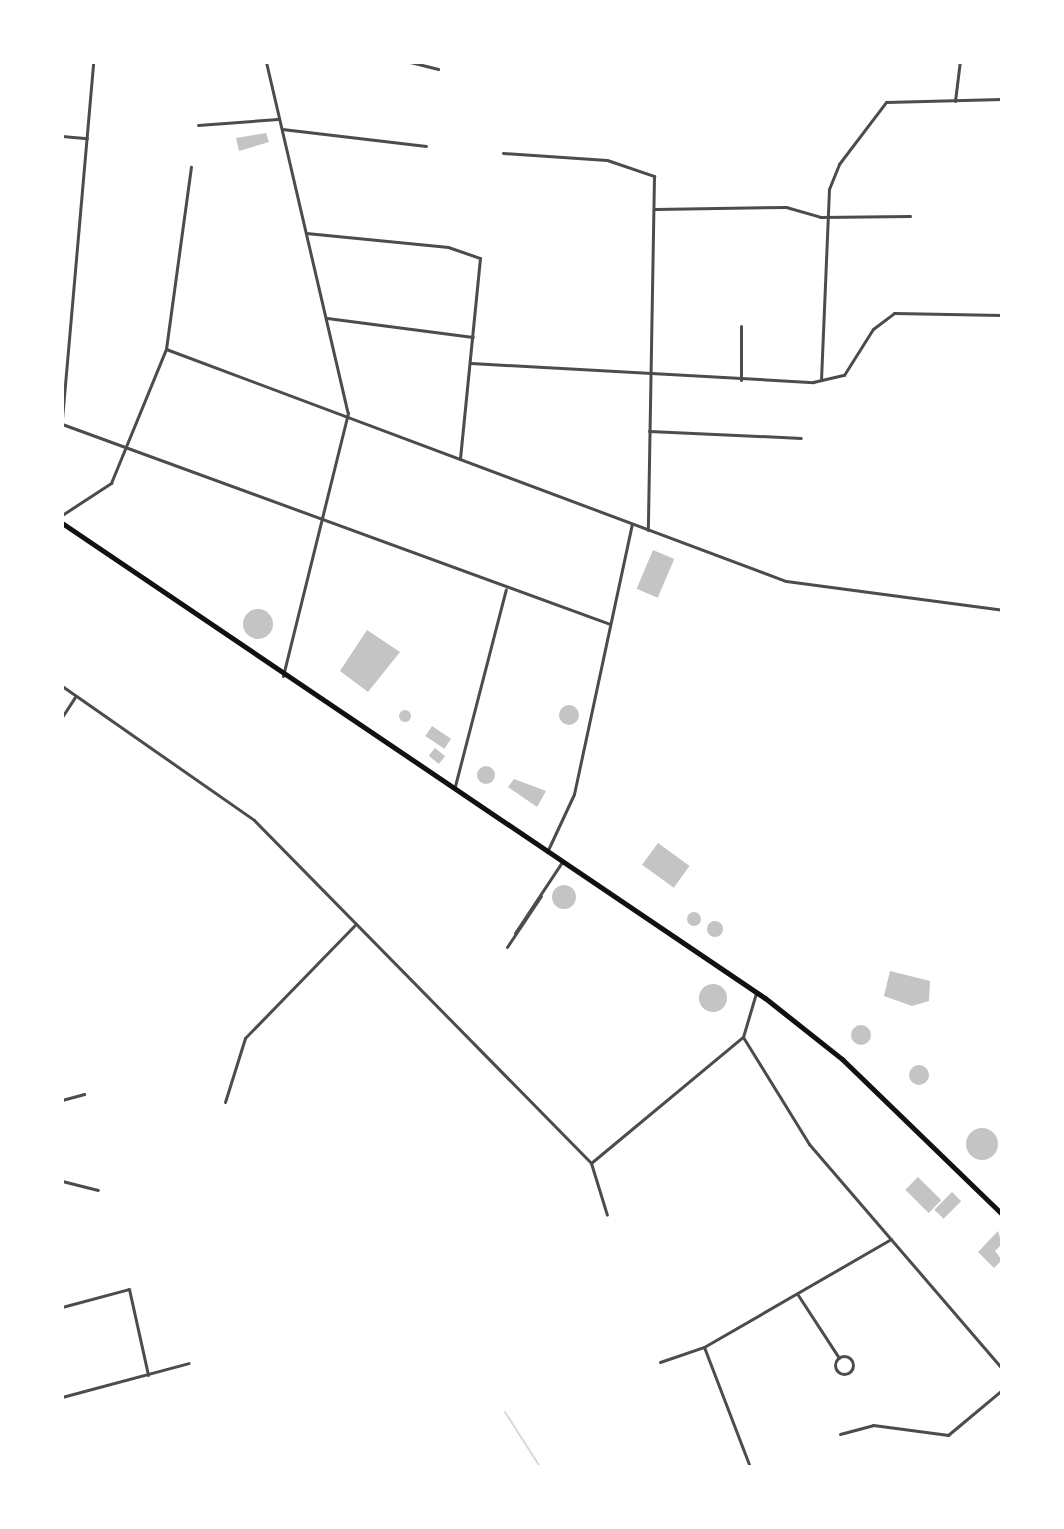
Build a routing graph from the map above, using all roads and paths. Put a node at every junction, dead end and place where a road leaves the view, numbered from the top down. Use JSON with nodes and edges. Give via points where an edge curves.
{"nodes":[{"id":1,"x":93,"y":62,"type":"edge"},
{"id":2,"x":266,"y":62,"type":"edge"},
{"id":3,"x":410,"y":62,"type":"edge"},
{"id":4,"x":960,"y":62,"type":"edge"},
{"id":5,"x":438,"y":69,"type":"dead end"},
{"id":6,"x":1002,"y":99,"type":"edge"},
{"id":7,"x":955,"y":101,"type":"junction"},
{"id":8,"x":279,"y":119,"type":"junction"},
{"id":9,"x":198,"y":125,"type":"dead end"},
{"id":10,"x":282,"y":129,"type":"junction"},
{"id":11,"x":62,"y":136,"type":"edge"},
{"id":12,"x":87,"y":138,"type":"junction"},
{"id":13,"x":426,"y":146,"type":"dead end"},
{"id":14,"x":503,"y":153,"type":"dead end"},
{"id":15,"x":191,"y":167,"type":"dead end"},
{"id":16,"x":655,"y":209,"type":"junction"},
{"id":17,"x":910,"y":216,"type":"dead end"},
{"id":18,"x":828,"y":218,"type":"junction"},
{"id":19,"x":306,"y":233,"type":"junction"},
{"id":20,"x":1002,"y":315,"type":"edge"},
{"id":21,"x":327,"y":318,"type":"junction"},
{"id":22,"x":741,"y":326,"type":"dead end"},
{"id":23,"x":474,"y":337,"type":"junction"},
{"id":24,"x":166,"y":349,"type":"junction"},
{"id":25,"x":471,"y":363,"type":"junction"},
{"id":26,"x":651,"y":379,"type":"junction"},
{"id":27,"x":741,"y":380,"type":"junction"},
{"id":28,"x":821,"y":381,"type":"junction"},
{"id":29,"x":348,"y":417,"type":"junction"},
{"id":30,"x":62,"y":421,"type":"edge"},
{"id":31,"x":649,"y":431,"type":"junction"},
{"id":32,"x":801,"y":438,"type":"dead end"},
{"id":33,"x":126,"y":448,"type":"junction"},
{"id":34,"x":460,"y":459,"type":"junction"},
{"id":35,"x":62,"y":515,"type":"edge"},
{"id":36,"x":325,"y":521,"type":"junction"},
{"id":37,"x":62,"y":523,"type":"edge"},
{"id":38,"x":632,"y":524,"type":"junction"},
{"id":39,"x":648,"y":530,"type":"junction"},
{"id":40,"x":507,"y":587,"type":"junction"},
{"id":41,"x":1002,"y":610,"type":"edge"},
{"id":42,"x":610,"y":624,"type":"junction"},
{"id":43,"x":283,"y":676,"type":"junction"},
{"id":44,"x":62,"y":686,"type":"edge"},
{"id":45,"x":76,"y":696,"type":"junction"},
{"id":46,"x":62,"y":717,"type":"edge"},
{"id":47,"x":453,"y":789,"type":"junction"},
{"id":48,"x":547,"y":852,"type":"junction"},
{"id":49,"x":562,"y":862,"type":"junction"},
{"id":50,"x":541,"y":896,"type":"junction"},
{"id":51,"x":526,"y":911,"type":"junction"},
{"id":52,"x":531,"y":916,"type":"junction"},
{"id":53,"x":356,"y":924,"type":"junction"},
{"id":54,"x":515,"y":933,"type":"junction"},
{"id":55,"x":507,"y":947,"type":"dead end"},
{"id":56,"x":756,"y":992,"type":"junction"},
{"id":57,"x":743,"y":1037,"type":"junction"},
{"id":58,"x":84,"y":1094,"type":"dead end"},
{"id":59,"x":62,"y":1100,"type":"edge"},
{"id":60,"x":225,"y":1102,"type":"dead end"},
{"id":61,"x":591,"y":1163,"type":"junction"},
{"id":62,"x":62,"y":1181,"type":"edge"},
{"id":63,"x":98,"y":1190,"type":"dead end"},
{"id":64,"x":1002,"y":1214,"type":"edge"},
{"id":65,"x":607,"y":1215,"type":"dead end"},
{"id":66,"x":891,"y":1239,"type":"junction"},
{"id":67,"x":798,"y":1295,"type":"junction"},
{"id":68,"x":62,"y":1307,"type":"edge"},
{"id":69,"x":704,"y":1347,"type":"junction"},
{"id":70,"x":839,"y":1358,"type":"junction"},
{"id":71,"x":660,"y":1362,"type":"dead end"},
{"id":72,"x":189,"y":1363,"type":"dead end"},
{"id":73,"x":1002,"y":1368,"type":"edge"},
{"id":74,"x":148,"y":1375,"type":"junction"},
{"id":75,"x":1002,"y":1390,"type":"edge"},
{"id":76,"x":62,"y":1397,"type":"edge"},
{"id":77,"x":840,"y":1434,"type":"dead end"},
{"id":78,"x":750,"y":1467,"type":"edge"}],
"edges":[{"from":1,"to":12,"type":"street"},
{"from":2,"to":8,"type":"street"},
{"from":3,"to":5,"type":"street"},
{"from":4,"to":7,"type":"street"},
{"from":6,"to":7,"type":"street"},
{"from":7,"to":18,"type":"street","via":[[886,102],[877,109],[839,164]]},
{"from":8,"to":9,"type":"street"},
{"from":8,"to":10,"type":"street"},
{"from":10,"to":13,"type":"street"},
{"from":10,"to":19,"type":"street"},
{"from":11,"to":12,"type":"street"},
{"from":12,"to":30,"type":"street"},
{"from":14,"to":16,"type":"street","via":[[607,160],[653,173]]},
{"from":15,"to":24,"type":"street"},
{"from":16,"to":18,"type":"street","via":[[788,207]]},
{"from":16,"to":26,"type":"street"},
{"from":17,"to":18,"type":"street"},
{"from":18,"to":28,"type":"street"},
{"from":19,"to":21,"type":"street"},
{"from":19,"to":23,"type":"street","via":[[448,247],[481,261]]},
{"from":20,"to":28,"type":"street","via":[[894,313],[873,329],[846,372]]},
{"from":21,"to":23,"type":"street"},
{"from":21,"to":29,"type":"street"},
{"from":22,"to":27,"type":"street"},
{"from":23,"to":25,"type":"street"},
{"from":24,"to":29,"type":"street"},
{"from":24,"to":33,"type":"street"},
{"from":25,"to":26,"type":"street"},
{"from":25,"to":34,"type":"street"},
{"from":26,"to":27,"type":"street"},
{"from":26,"to":31,"type":"street"},
{"from":27,"to":28,"type":"street"},
{"from":29,"to":34,"type":"street"},
{"from":29,"to":36,"type":"street"},
{"from":30,"to":33,"type":"street"},
{"from":31,"to":32,"type":"street"},
{"from":31,"to":39,"type":"street"},
{"from":33,"to":35,"type":"street","via":[[110,485]]},
{"from":33,"to":36,"type":"street"},
{"from":34,"to":38,"type":"street"},
{"from":36,"to":40,"type":"street"},
{"from":36,"to":43,"type":"street"},
{"from":37,"to":43,"type":"main road"},
{"from":38,"to":39,"type":"street"},
{"from":38,"to":42,"type":"street"},
{"from":39,"to":41,"type":"street","via":[[827,591]]},
{"from":40,"to":42,"type":"street"},
{"from":40,"to":47,"type":"street"},
{"from":42,"to":48,"type":"street","via":[[572,800]]},
{"from":43,"to":47,"type":"main road"},
{"from":44,"to":45,"type":"street"},
{"from":45,"to":46,"type":"street"},
{"from":45,"to":53,"type":"street","via":[[254,820]]},
{"from":47,"to":48,"type":"main road"},
{"from":48,"to":49,"type":"main road"},
{"from":49,"to":50,"type":"street"},
{"from":49,"to":56,"type":"main road"},
{"from":50,"to":51,"type":"street"},
{"from":50,"to":52,"type":"street"},
{"from":51,"to":52,"type":"street"},
{"from":51,"to":54,"type":"street"},
{"from":52,"to":54,"type":"street"},
{"from":53,"to":60,"type":"street","via":[[245,1038]]},
{"from":53,"to":61,"type":"street"},
{"from":54,"to":55,"type":"street"},
{"from":56,"to":57,"type":"street"},
{"from":56,"to":64,"type":"main road","via":[[842,1059]]},
{"from":57,"to":61,"type":"street"},
{"from":57,"to":66,"type":"street","via":[[809,1144]]},
{"from":58,"to":59,"type":"street"},
{"from":61,"to":65,"type":"street"},
{"from":62,"to":63,"type":"street"},
{"from":66,"to":67,"type":"street"},
{"from":66,"to":73,"type":"street"},
{"from":67,"to":69,"type":"street"},
{"from":67,"to":70,"type":"street"},
{"from":68,"to":74,"type":"street","via":[[129,1289]]},
{"from":69,"to":71,"type":"street"},
{"from":69,"to":78,"type":"street"},
{"from":70,"to":70,"type":"street","via":[[837,1370],[850,1371],[850,1358]]},
{"from":72,"to":74,"type":"street"},
{"from":74,"to":76,"type":"street"},
{"from":75,"to":77,"type":"street","via":[[948,1435],[873,1425]]}]}
